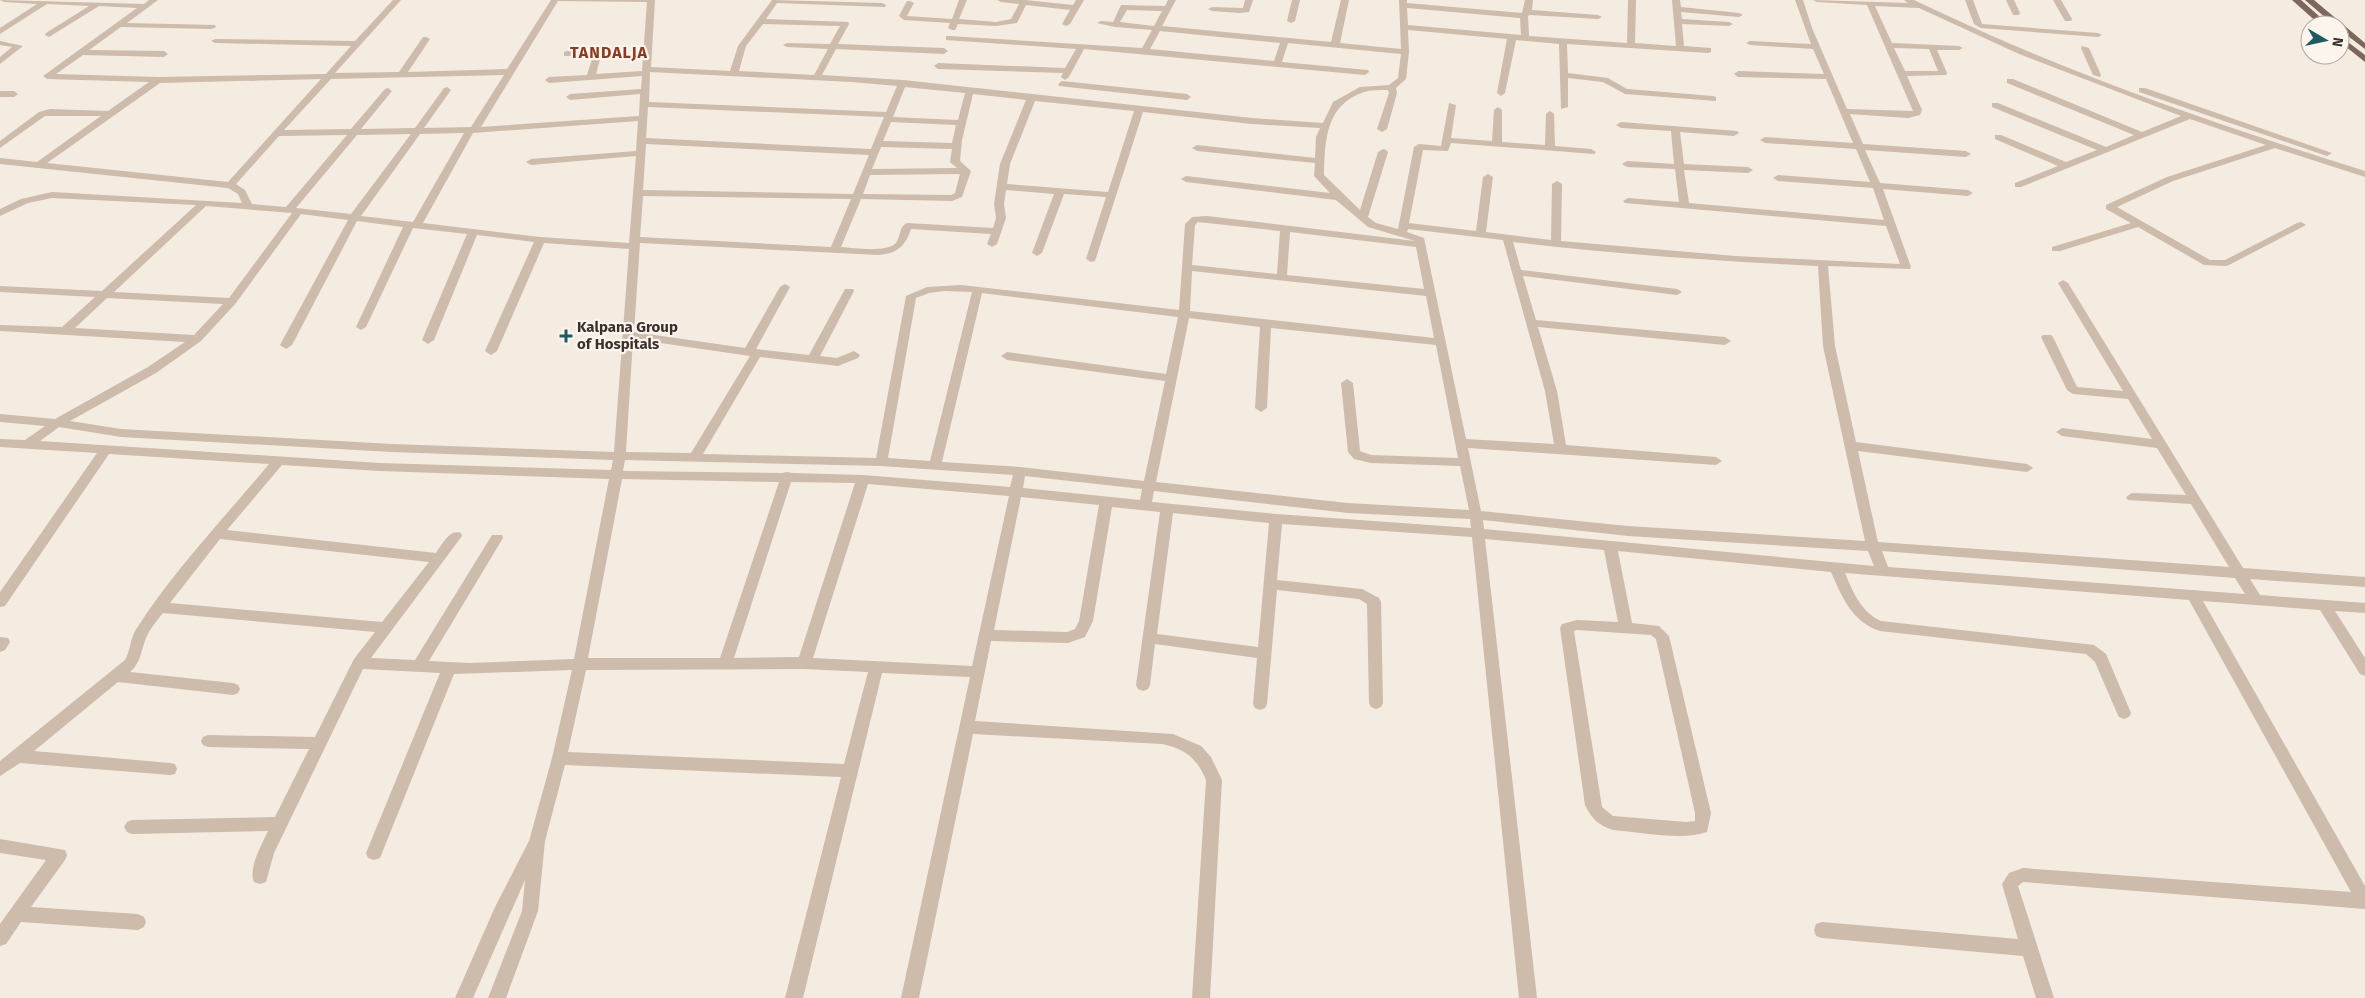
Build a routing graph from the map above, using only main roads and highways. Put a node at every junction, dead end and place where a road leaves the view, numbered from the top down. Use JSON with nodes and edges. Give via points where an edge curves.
{"nodes":[{"id":1,"x":2296,"y":0,"type":"edge"},
{"id":2,"x":2309,"y":0,"type":"edge"},
{"id":3,"x":2313,"y":15,"type":"edge"},
{"id":4,"x":2328,"y":15,"type":"edge"},
{"id":5,"x":2350,"y":34,"type":"edge"},
{"id":6,"x":2350,"y":46,"type":"edge"},
{"id":7,"x":2365,"y":47,"type":"edge"},
{"id":8,"x":2365,"y":59,"type":"edge"}],
"edges":[{"from":1,"to":3,"type":"main road"},
{"from":2,"to":4,"type":"main road"},
{"from":5,"to":7,"type":"main road"},
{"from":6,"to":8,"type":"main road"}]}
